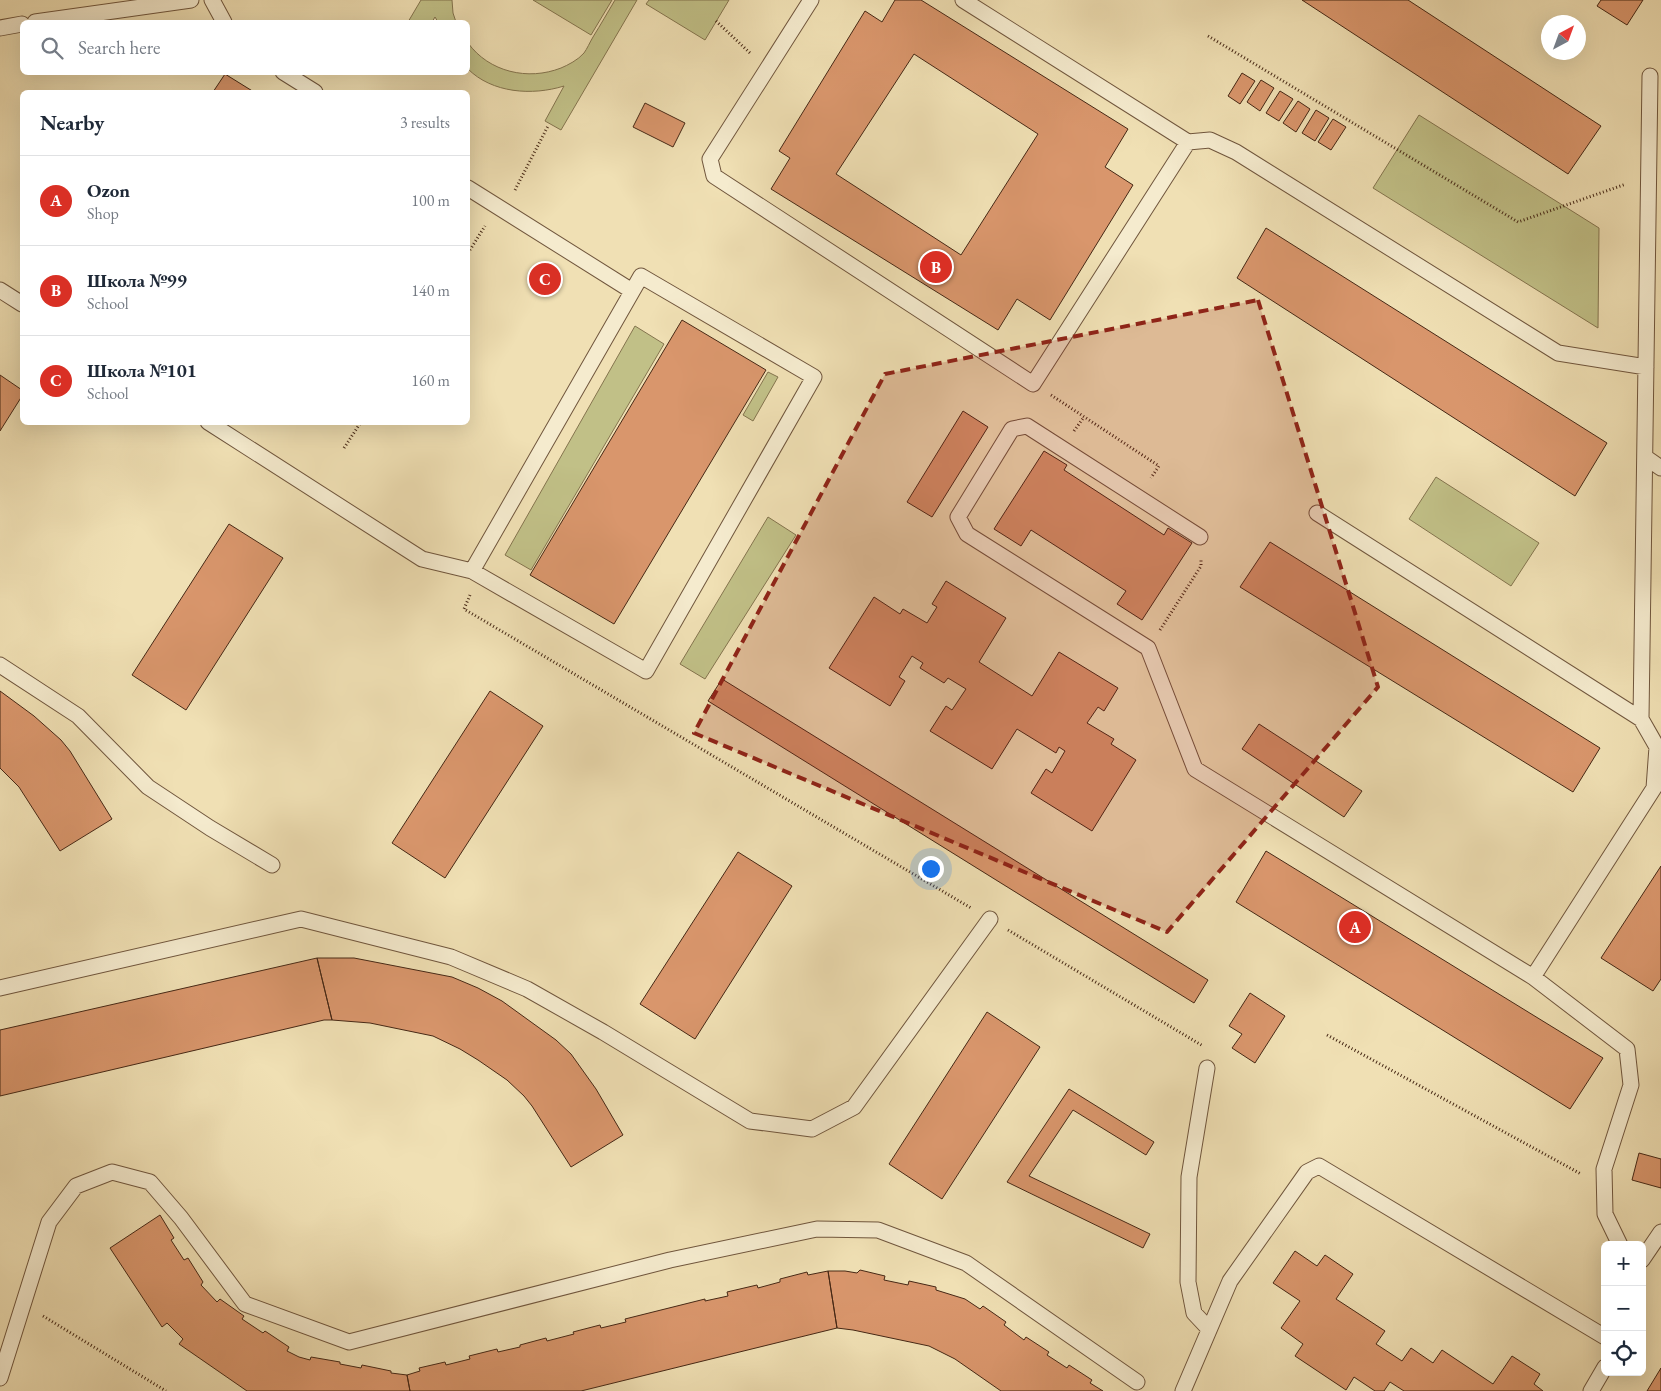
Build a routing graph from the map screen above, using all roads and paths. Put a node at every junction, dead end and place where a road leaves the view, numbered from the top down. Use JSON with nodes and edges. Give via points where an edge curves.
{"nodes":[{"id":1,"x":191,"y":0,"type":"edge"},
{"id":2,"x":212,"y":0,"type":"edge"},
{"id":3,"x":811,"y":0,"type":"edge"},
{"id":4,"x":963,"y":0,"type":"edge"},
{"id":5,"x":49,"y":20,"type":"edge"},
{"id":6,"x":223,"y":20,"type":"edge"},
{"id":7,"x":716,"y":21,"type":"dead end"},
{"id":8,"x":20,"y":24,"type":"edge"},
{"id":9,"x":0,"y":28,"type":"edge"},
{"id":10,"x":1208,"y":36,"type":"dead end"},
{"id":11,"x":768,"y":68,"type":"junction"},
{"id":12,"x":288,"y":75,"type":"edge"},
{"id":13,"x":1650,"y":76,"type":"dead end"},
{"id":14,"x":312,"y":90,"type":"edge"},
{"id":15,"x":548,"y":126,"type":"dead end"},
{"id":16,"x":1188,"y":142,"type":"junction"},
{"id":17,"x":1649,"y":176,"type":"junction"},
{"id":18,"x":470,"y":189,"type":"edge"},
{"id":19,"x":514,"y":192,"type":"dead end"},
{"id":20,"x":497,"y":206,"type":"junction"},
{"id":21,"x":470,"y":250,"type":"edge"},
{"id":22,"x":0,"y":290,"type":"edge"},
{"id":23,"x":632,"y":291,"type":"junction"},
{"id":24,"x":20,"y":303,"type":"edge"},
{"id":25,"x":1646,"y":367,"type":"junction"},
{"id":26,"x":1033,"y":384,"type":"junction"},
{"id":27,"x":1084,"y":417,"type":"junction"},
{"id":28,"x":1081,"y":422,"type":"dead end"},
{"id":29,"x":213,"y":425,"type":"edge"},
{"id":30,"x":359,"y":425,"type":"edge"},
{"id":31,"x":344,"y":448,"type":"dead end"},
{"id":32,"x":1645,"y":457,"type":"junction"},
{"id":33,"x":1661,"y":468,"type":"edge"},
{"id":34,"x":1154,"y":473,"type":"dead end"},
{"id":35,"x":1317,"y":513,"type":"dead end"},
{"id":36,"x":1200,"y":537,"type":"joint"},
{"id":37,"x":476,"y":574,"type":"junction"},
{"id":38,"x":1148,"y":648,"type":"junction"},
{"id":39,"x":0,"y":665,"type":"edge"},
{"id":40,"x":1641,"y":719,"type":"junction"},
{"id":41,"x":272,"y":865,"type":"dead end"},
{"id":42,"x":990,"y":919,"type":"junction"},
{"id":43,"x":1533,"y":977,"type":"junction"},
{"id":44,"x":0,"y":988,"type":"edge"},
{"id":45,"x":1327,"y":1035,"type":"dead end"},
{"id":46,"x":1204,"y":1046,"type":"dead end"},
{"id":47,"x":1207,"y":1068,"type":"dead end"},
{"id":48,"x":1604,"y":1186,"type":"junction"},
{"id":49,"x":1661,"y":1232,"type":"edge"},
{"id":50,"x":1618,"y":1241,"type":"edge"},
{"id":51,"x":1646,"y":1254,"type":"edge"},
{"id":52,"x":23,"y":1304,"type":"junction"},
{"id":53,"x":1209,"y":1329,"type":"junction"},
{"id":54,"x":1601,"y":1336,"type":"edge"},
{"id":55,"x":1601,"y":1374,"type":"edge"},
{"id":56,"x":0,"y":1378,"type":"edge"},
{"id":57,"x":1137,"y":1382,"type":"dead end"},
{"id":58,"x":166,"y":1391,"type":"edge"},
{"id":59,"x":1183,"y":1391,"type":"edge"},
{"id":60,"x":1591,"y":1391,"type":"edge"}],
"edges":[{"from":1,"to":5,"type":"lane"},
{"from":2,"to":6,"type":"lane"},
{"from":3,"to":11,"type":"lane"},
{"from":4,"to":16,"type":"lane"},
{"from":7,"to":11,"type":"path"},
{"from":8,"to":9,"type":"lane"},
{"from":10,"to":17,"type":"path","via":[[1518,222]]},
{"from":11,"to":26,"type":"lane","via":[[710,159],[714,176]]},
{"from":12,"to":14,"type":"lane"},
{"from":13,"to":17,"type":"lane"},
{"from":15,"to":19,"type":"path"},
{"from":16,"to":25,"type":"lane","via":[[1210,140],[1236,152],[1558,353]]},
{"from":16,"to":26,"type":"lane"},
{"from":17,"to":25,"type":"lane"},
{"from":18,"to":20,"type":"lane"},
{"from":20,"to":21,"type":"path"},
{"from":20,"to":23,"type":"lane"},
{"from":22,"to":24,"type":"lane"},
{"from":23,"to":37,"type":"lane"},
{"from":23,"to":37,"type":"lane","via":[[640,276],[814,378],[646,670]]},
{"from":25,"to":32,"type":"lane"},
{"from":26,"to":27,"type":"path"},
{"from":27,"to":28,"type":"path"},
{"from":27,"to":34,"type":"path","via":[[1159,466]]},
{"from":29,"to":37,"type":"lane","via":[[422,559]]},
{"from":30,"to":31,"type":"path"},
{"from":32,"to":33,"type":"lane"},
{"from":32,"to":40,"type":"lane"},
{"from":35,"to":40,"type":"lane"},
{"from":36,"to":38,"type":"path","via":[[1201,566]]},
{"from":36,"to":38,"type":"lane","via":[[1027,426],[1012,429],[958,517],[967,534]]},
{"from":37,"to":42,"type":"path","via":[[464,609]]},
{"from":38,"to":43,"type":"lane","via":[[1195,769]]},
{"from":39,"to":41,"type":"lane","via":[[78,716],[148,787]]},
{"from":40,"to":43,"type":"lane","via":[[1657,747],[1654,788]]},
{"from":42,"to":44,"type":"lane","via":[[854,1107],[812,1129],[750,1121],[535,994],[450,957],[301,919]]},
{"from":42,"to":46,"type":"path"},
{"from":43,"to":48,"type":"lane","via":[[1627,1049],[1631,1085],[1604,1169]]},
{"from":45,"to":48,"type":"path"},
{"from":47,"to":53,"type":"lane","via":[[1189,1177],[1188,1282],[1194,1313]]},
{"from":48,"to":50,"type":"lane","via":[[1605,1214]]},
{"from":49,"to":51,"type":"lane"},
{"from":52,"to":56,"type":"lane"},
{"from":52,"to":57,"type":"lane","via":[[49,1222],[76,1186],[112,1172],[150,1182],[181,1218],[244,1304],[349,1342],[670,1260],[817,1229],[878,1230],[966,1264]]},
{"from":52,"to":58,"type":"path"},
{"from":53,"to":54,"type":"lane","via":[[1230,1281],[1306,1172],[1319,1166]]},
{"from":53,"to":59,"type":"lane"},
{"from":55,"to":60,"type":"lane"}]}
